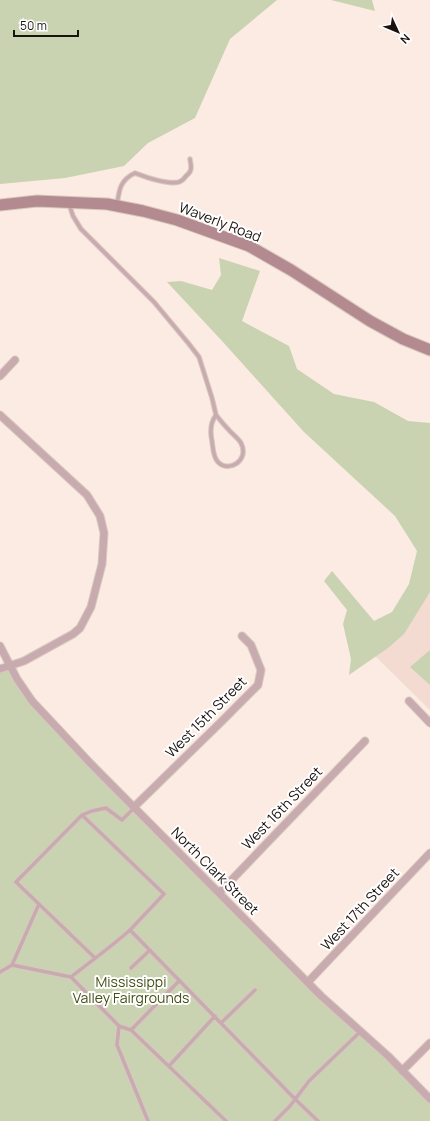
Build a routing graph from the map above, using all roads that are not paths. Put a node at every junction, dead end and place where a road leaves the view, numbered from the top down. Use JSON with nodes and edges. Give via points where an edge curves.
{"nodes":[{"id":1,"x":190,"y":159,"type":"dead end"},
{"id":2,"x":69,"y":202,"type":"junction"},
{"id":3,"x":0,"y":205,"type":"edge"},
{"id":4,"x":117,"y":206,"type":"junction"},
{"id":5,"x":430,"y":350,"type":"edge"},
{"id":6,"x":15,"y":360,"type":"dead end"},
{"id":7,"x":0,"y":376,"type":"edge"},
{"id":8,"x":0,"y":415,"type":"edge"},
{"id":9,"x":216,"y":415,"type":"junction"},
{"id":10,"x":242,"y":636,"type":"dead end"},
{"id":11,"x":0,"y":646,"type":"edge"},
{"id":12,"x":10,"y":666,"type":"junction"},
{"id":13,"x":0,"y":669,"type":"edge"},
{"id":14,"x":409,"y":701,"type":"dead end"},
{"id":15,"x":430,"y":723,"type":"edge"},
{"id":16,"x":365,"y":741,"type":"dead end"},
{"id":17,"x":134,"y":807,"type":"junction"},
{"id":18,"x":82,"y":815,"type":"junction"},
{"id":19,"x":430,"y":853,"type":"edge"},
{"id":20,"x":219,"y":893,"type":"junction"},
{"id":21,"x":39,"y":904,"type":"junction"},
{"id":22,"x":130,"y":930,"type":"junction"},
{"id":23,"x":150,"y":950,"type":"junction"},
{"id":24,"x":95,"y":958,"type":"junction"},
{"id":25,"x":12,"y":965,"type":"junction"},
{"id":26,"x":131,"y":968,"type":"dead end"},
{"id":27,"x":0,"y":972,"type":"edge"},
{"id":28,"x":71,"y":977,"type":"junction"},
{"id":29,"x":179,"y":981,"type":"junction"},
{"id":30,"x":308,"y":982,"type":"junction"},
{"id":31,"x":255,"y":990,"type":"dead end"},
{"id":32,"x":215,"y":1016,"type":"junction"},
{"id":33,"x":221,"y":1023,"type":"junction"},
{"id":34,"x":119,"y":1026,"type":"junction"},
{"id":35,"x":131,"y":1030,"type":"junction"},
{"id":36,"x":361,"y":1031,"type":"junction"},
{"id":37,"x":430,"y":1042,"type":"edge"},
{"id":38,"x":168,"y":1066,"type":"junction"},
{"id":39,"x":402,"y":1071,"type":"junction"},
{"id":40,"x":295,"y":1099,"type":"junction"},
{"id":41,"x":430,"y":1100,"type":"edge"},
{"id":42,"x":148,"y":1121,"type":"edge"},
{"id":43,"x":226,"y":1121,"type":"edge"},
{"id":44,"x":276,"y":1121,"type":"edge"},
{"id":45,"x":318,"y":1121,"type":"edge"}],
"edges":[{"from":1,"to":4,"type":"lane","via":[[190,174],[180,182],[172,183],[135,173],[128,176],[118,192]]},
{"from":2,"to":3,"type":"street","name":"Waverly Road","via":[[37,201]]},
{"from":2,"to":4,"type":"street","name":"Waverly Road"},
{"from":2,"to":9,"type":"lane","via":[[72,216],[81,229],[154,302],[198,357]]},
{"from":4,"to":5,"type":"street","name":"Waverly Road","via":[[177,220],[249,246],[370,321]]},
{"from":6,"to":7,"type":"street"},
{"from":8,"to":12,"type":"street","via":[[87,495],[100,516],[104,533],[102,564],[90,607],[80,628],[47,649]]},
{"from":9,"to":9,"type":"lane","via":[[240,441],[243,448],[244,455],[241,460],[232,466],[218,463],[215,457],[211,426]]},
{"from":10,"to":17,"type":"street","name":"West 15th Street","via":[[251,645],[260,670],[258,685]]},
{"from":11,"to":12,"type":"street","name":"North Clark Street"},
{"from":12,"to":13,"type":"street"},
{"from":12,"to":17,"type":"street","name":"North Clark Street","via":[[32,701]]},
{"from":14,"to":15,"type":"street"},
{"from":16,"to":20,"type":"street","name":"West 16th Street"},
{"from":17,"to":18,"type":"lane","via":[[122,820],[106,808]]},
{"from":17,"to":20,"type":"street","name":"North Clark Street"},
{"from":18,"to":21,"type":"lane","via":[[16,882]]},
{"from":18,"to":22,"type":"lane","via":[[164,894]]},
{"from":19,"to":30,"type":"street","name":"West 17th Street"},
{"from":20,"to":30,"type":"street","name":"North Clark Street"},
{"from":21,"to":24,"type":"lane"},
{"from":21,"to":25,"type":"lane"},
{"from":22,"to":23,"type":"lane"},
{"from":22,"to":24,"type":"lane"},
{"from":23,"to":26,"type":"lane"},
{"from":23,"to":29,"type":"lane"},
{"from":24,"to":28,"type":"lane"},
{"from":25,"to":27,"type":"lane"},
{"from":25,"to":28,"type":"lane"},
{"from":28,"to":34,"type":"lane"},
{"from":29,"to":32,"type":"lane"},
{"from":29,"to":35,"type":"lane"},
{"from":30,"to":36,"type":"street","name":"North Clark Street"},
{"from":31,"to":33,"type":"lane"},
{"from":32,"to":33,"type":"lane"},
{"from":32,"to":38,"type":"lane"},
{"from":33,"to":40,"type":"lane"},
{"from":34,"to":35,"type":"lane"},
{"from":34,"to":42,"type":"lane","via":[[117,1045]]},
{"from":35,"to":38,"type":"lane"},
{"from":36,"to":39,"type":"street","name":"North Clark Street"},
{"from":36,"to":40,"type":"lane","via":[[309,1081]]},
{"from":37,"to":39,"type":"street"},
{"from":38,"to":43,"type":"lane"},
{"from":39,"to":41,"type":"street","name":"North Clark Street"},
{"from":40,"to":44,"type":"lane"},
{"from":40,"to":45,"type":"lane"}]}
